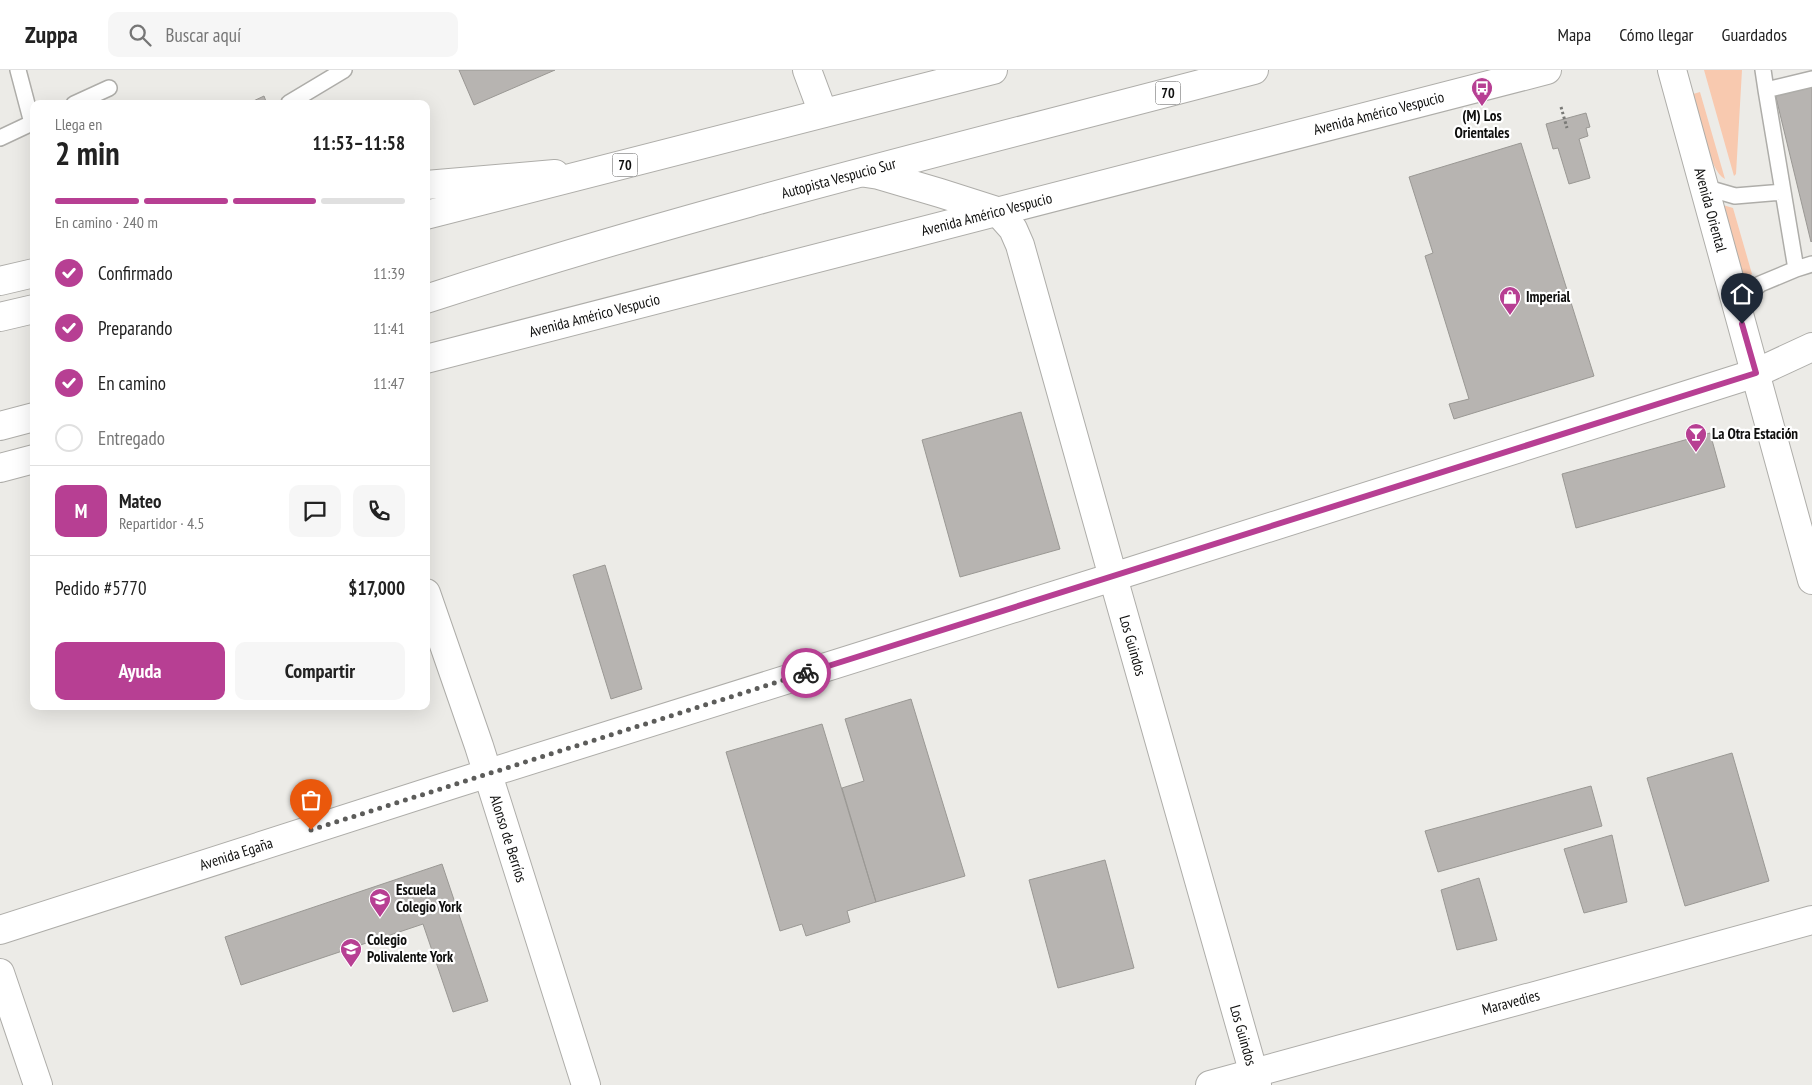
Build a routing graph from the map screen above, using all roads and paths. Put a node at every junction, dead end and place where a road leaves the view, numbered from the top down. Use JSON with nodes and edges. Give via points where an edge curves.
{"nodes":[{"id":1,"x":18,"y":70,"type":"edge"},
{"id":2,"x":344,"y":70,"type":"edge"},
{"id":3,"x":993,"y":70,"type":"edge"},
{"id":4,"x":1254,"y":70,"type":"edge"},
{"id":5,"x":1548,"y":70,"type":"edge"},
{"id":6,"x":1672,"y":70,"type":"edge"},
{"id":7,"x":1763,"y":70,"type":"edge"},
{"id":8,"x":814,"y":72,"type":"edge"},
{"id":9,"x":1812,"y":80,"type":"edge"},
{"id":10,"x":108,"y":88,"type":"dead end"},
{"id":11,"x":1766,"y":90,"type":"junction"},
{"id":12,"x":82,"y":100,"type":"edge"},
{"id":13,"x":294,"y":100,"type":"edge"},
{"id":14,"x":1561,"y":107,"type":"dead end"},
{"id":15,"x":30,"y":112,"type":"edge"},
{"id":16,"x":823,"y":113,"type":"junction"},
{"id":17,"x":30,"y":124,"type":"edge"},
{"id":18,"x":1567,"y":128,"type":"dead end"},
{"id":19,"x":0,"y":138,"type":"edge"},
{"id":20,"x":604,"y":170,"type":"junction"},
{"id":21,"x":862,"y":173,"type":"junction"},
{"id":22,"x":430,"y":185,"type":"edge"},
{"id":23,"x":1704,"y":187,"type":"junction"},
{"id":24,"x":1783,"y":192,"type":"junction"},
{"id":25,"x":997,"y":211,"type":"junction"},
{"id":26,"x":430,"y":214,"type":"edge"},
{"id":27,"x":1812,"y":264,"type":"edge"},
{"id":28,"x":1796,"y":269,"type":"junction"},
{"id":29,"x":30,"y":274,"type":"edge"},
{"id":30,"x":0,"y":281,"type":"edge"},
{"id":31,"x":430,"y":298,"type":"edge"},
{"id":32,"x":1737,"y":306,"type":"junction"},
{"id":33,"x":30,"y":310,"type":"edge"},
{"id":34,"x":0,"y":317,"type":"edge"},
{"id":35,"x":1812,"y":347,"type":"edge"},
{"id":36,"x":430,"y":358,"type":"edge"},
{"id":37,"x":1756,"y":373,"type":"junction"},
{"id":38,"x":30,"y":418,"type":"edge"},
{"id":39,"x":0,"y":426,"type":"edge"},
{"id":40,"x":30,"y":460,"type":"edge"},
{"id":41,"x":0,"y":468,"type":"edge"},
{"id":42,"x":1113,"y":577,"type":"junction"},
{"id":43,"x":1812,"y":580,"type":"edge"},
{"id":44,"x":430,"y":605,"type":"edge"},
{"id":45,"x":487,"y":773,"type":"junction"},
{"id":46,"x":1812,"y":920,"type":"edge"},
{"id":47,"x":0,"y":930,"type":"edge"},
{"id":48,"x":0,"y":973,"type":"edge"},
{"id":49,"x":1256,"y":1079,"type":"edge"},
{"id":50,"x":38,"y":1085,"type":"edge"},
{"id":51,"x":586,"y":1085,"type":"edge"},
{"id":52,"x":1210,"y":1085,"type":"edge"}],
"edges":[{"from":1,"to":15,"type":"lane"},
{"from":2,"to":13,"type":"lane"},
{"from":3,"to":16,"type":"main road","number":"70"},
{"from":4,"to":21,"type":"main road","name":"Autopista Vespucio Sur","number":"70"},
{"from":5,"to":25,"type":"main road","name":"Avenida Américo Vespucio"},
{"from":6,"to":23,"type":"main road","name":"Avenida Oriental"},
{"from":7,"to":11,"type":"lane"},
{"from":8,"to":16,"type":"main road"},
{"from":9,"to":11,"type":"lane"},
{"from":10,"to":12,"type":"lane"},
{"from":11,"to":24,"type":"lane"},
{"from":14,"to":18,"type":"path"},
{"from":16,"to":20,"type":"main road","number":"70"},
{"from":17,"to":19,"type":"lane"},
{"from":20,"to":22,"type":"main road"},
{"from":20,"to":26,"type":"main road","number":"70"},
{"from":21,"to":25,"type":"main road"},
{"from":21,"to":31,"type":"main road","name":"Autopista Vespucio Sur","number":"70","via":[[686,219]]},
{"from":23,"to":24,"type":"lane","via":[[1735,196]]},
{"from":23,"to":32,"type":"main road","name":"Avenida Oriental"},
{"from":24,"to":28,"type":"lane"},
{"from":25,"to":36,"type":"main road","name":"Avenida Américo Vespucio"},
{"from":25,"to":42,"type":"main road","name":"Los Guindos","via":[[1013,229],[1020,245]]},
{"from":27,"to":28,"type":"lane"},
{"from":28,"to":32,"type":"lane","via":[[1760,284]]},
{"from":29,"to":30,"type":"main road"},
{"from":32,"to":37,"type":"main road","name":"Avenida Oriental"},
{"from":33,"to":34,"type":"main road"},
{"from":35,"to":37,"type":"main road","name":"Avenida Egaña"},
{"from":37,"to":42,"type":"main road","name":"Avenida Egaña"},
{"from":37,"to":43,"type":"main road","name":"Avenida Oriental"},
{"from":38,"to":39,"type":"main road"},
{"from":40,"to":41,"type":"main road"},
{"from":42,"to":45,"type":"main road","name":"Avenida Egaña"},
{"from":42,"to":49,"type":"main road","name":"Los Guindos"},
{"from":44,"to":45,"type":"main road","name":"Alonso de Berríos"},
{"from":45,"to":47,"type":"main road","name":"Avenida Egaña"},
{"from":45,"to":51,"type":"main road","name":"Alonso de Berríos"},
{"from":46,"to":49,"type":"main road","name":"Maravedies"},
{"from":48,"to":50,"type":"main road"},
{"from":49,"to":52,"type":"main road","name":"Maravedies"}]}
